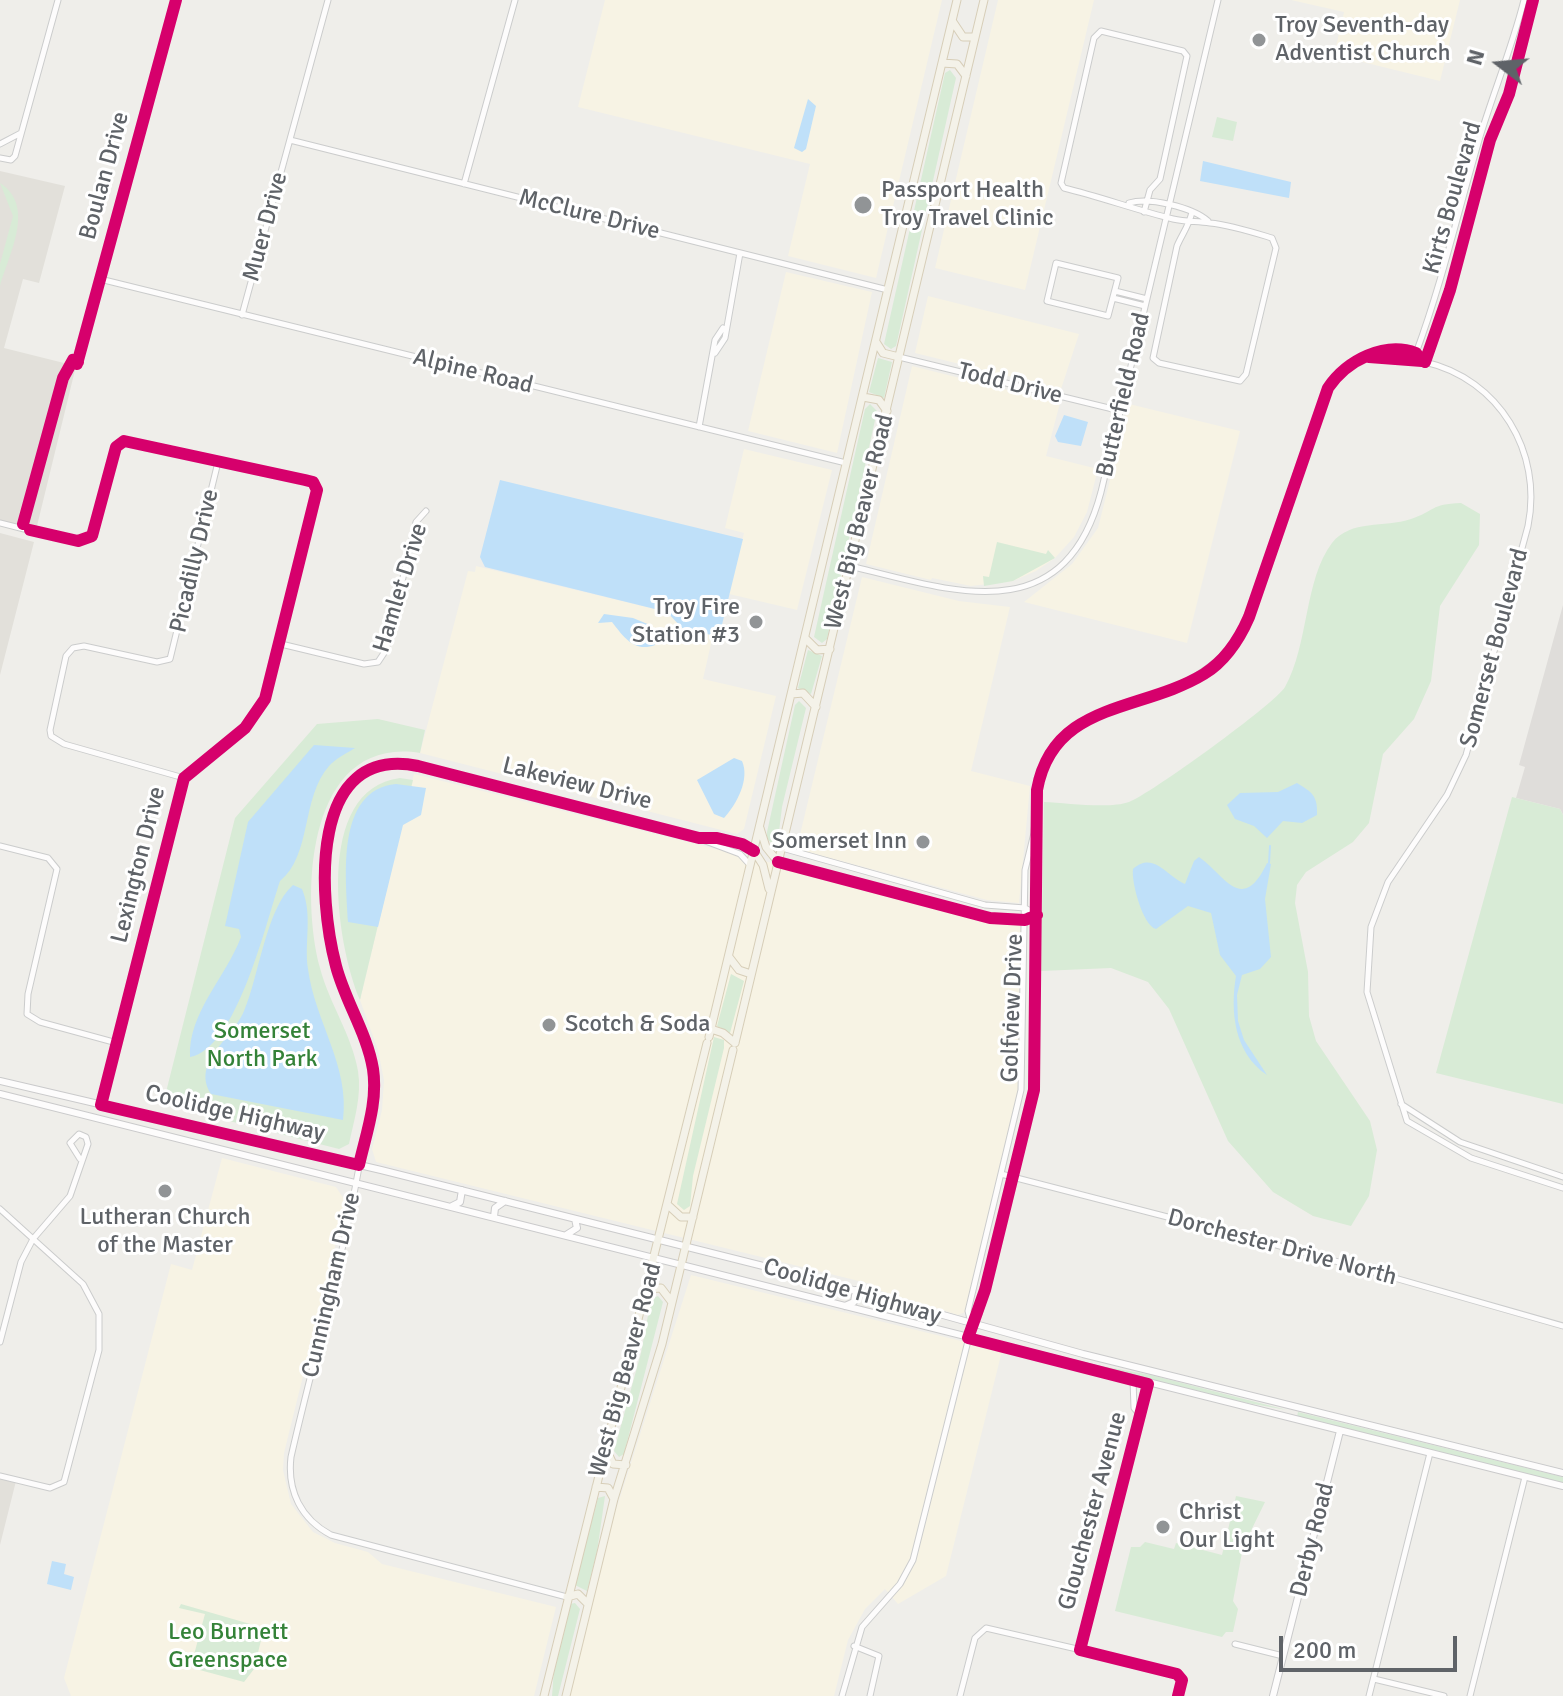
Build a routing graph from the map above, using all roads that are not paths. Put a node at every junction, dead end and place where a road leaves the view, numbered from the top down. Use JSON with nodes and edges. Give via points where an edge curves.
{"nodes":[{"id":1,"x":58,"y":0,"type":"edge"},
{"id":2,"x":176,"y":0,"type":"edge"},
{"id":3,"x":328,"y":0,"type":"edge"},
{"id":4,"x":515,"y":0,"type":"edge"},
{"id":5,"x":957,"y":0,"type":"edge"},
{"id":6,"x":984,"y":0,"type":"edge"},
{"id":7,"x":1218,"y":0,"type":"edge"},
{"id":8,"x":1524,"y":0,"type":"edge"},
{"id":9,"x":1533,"y":0,"type":"edge"},
{"id":10,"x":952,"y":20,"type":"junction"},
{"id":11,"x":975,"y":37,"type":"junction"},
{"id":12,"x":942,"y":63,"type":"junction"},
{"id":13,"x":966,"y":76,"type":"junction"},
{"id":14,"x":22,"y":133,"type":"junction"},
{"id":15,"x":290,"y":140,"type":"junction"},
{"id":16,"x":0,"y":144,"type":"edge"},
{"id":17,"x":0,"y":158,"type":"edge"},
{"id":18,"x":464,"y":184,"type":"junction"},
{"id":19,"x":1147,"y":201,"type":"junction"},
{"id":20,"x":1129,"y":203,"type":"junction"},
{"id":21,"x":1169,"y":207,"type":"junction"},
{"id":22,"x":1144,"y":212,"type":"junction"},
{"id":23,"x":1192,"y":212,"type":"junction"},
{"id":24,"x":1166,"y":217,"type":"junction"},
{"id":25,"x":1208,"y":222,"type":"junction"},
{"id":26,"x":1190,"y":223,"type":"junction"},
{"id":27,"x":740,"y":253,"type":"junction"},
{"id":28,"x":100,"y":279,"type":"junction"},
{"id":29,"x":888,"y":290,"type":"junction"},
{"id":30,"x":1114,"y":295,"type":"junction"},
{"id":31,"x":1146,"y":303,"type":"junction"},
{"id":32,"x":242,"y":315,"type":"junction"},
{"id":33,"x":876,"y":342,"type":"junction"},
{"id":34,"x":1416,"y":353,"type":"junction"},
{"id":35,"x":899,"y":357,"type":"junction"},
{"id":36,"x":1369,"y":357,"type":"junction"},
{"id":37,"x":1423,"y":361,"type":"junction"},
{"id":38,"x":77,"y":364,"type":"dead end"},
{"id":39,"x":863,"y":397,"type":"junction"},
{"id":40,"x":887,"y":411,"type":"junction"},
{"id":41,"x":1121,"y":411,"type":"junction"},
{"id":42,"x":699,"y":427,"type":"junction"},
{"id":43,"x":218,"y":462,"type":"junction"},
{"id":44,"x":847,"y":463,"type":"junction"},
{"id":45,"x":426,"y":511,"type":"dead end"},
{"id":46,"x":0,"y":523,"type":"edge"},
{"id":47,"x":850,"y":566,"type":"junction"},
{"id":48,"x":805,"y":638,"type":"junction"},
{"id":49,"x":281,"y":644,"type":"junction"},
{"id":50,"x":830,"y":649,"type":"junction"},
{"id":51,"x":792,"y":694,"type":"junction"},
{"id":52,"x":816,"y":707,"type":"junction"},
{"id":53,"x":388,"y":763,"type":"joint"},
{"id":54,"x":184,"y":778,"type":"junction"},
{"id":55,"x":760,"y":826,"type":"junction"},
{"id":56,"x":1034,"y":833,"type":"junction"},
{"id":57,"x":699,"y":838,"type":"junction"},
{"id":58,"x":0,"y":846,"type":"edge"},
{"id":59,"x":782,"y":848,"type":"junction"},
{"id":60,"x":754,"y":851,"type":"junction"},
{"id":61,"x":778,"y":862,"type":"junction"},
{"id":62,"x":750,"y":866,"type":"junction"},
{"id":63,"x":770,"y":893,"type":"junction"},
{"id":64,"x":1025,"y":908,"type":"junction"},
{"id":65,"x":1037,"y":915,"type":"junction"},
{"id":66,"x":1025,"y":920,"type":"junction"},
{"id":67,"x":729,"y":955,"type":"junction"},
{"id":68,"x":751,"y":974,"type":"junction"},
{"id":69,"x":709,"y":1037,"type":"junction"},
{"id":70,"x":117,"y":1043,"type":"junction"},
{"id":71,"x":734,"y":1046,"type":"junction"},
{"id":72,"x":0,"y":1081,"type":"edge"},
{"id":73,"x":0,"y":1094,"type":"edge"},
{"id":74,"x":1401,"y":1103,"type":"junction"},
{"id":75,"x":101,"y":1105,"type":"junction"},
{"id":76,"x":118,"y":1109,"type":"junction"},
{"id":77,"x":154,"y":1117,"type":"junction"},
{"id":78,"x":109,"y":1122,"type":"junction"},
{"id":79,"x":145,"y":1131,"type":"junction"},
{"id":80,"x":80,"y":1159,"type":"junction"},
{"id":81,"x":359,"y":1165,"type":"junction"},
{"id":82,"x":1001,"y":1174,"type":"junction"},
{"id":83,"x":1012,"y":1177,"type":"junction"},
{"id":84,"x":1563,"y":1177,"type":"edge"},
{"id":85,"x":356,"y":1184,"type":"junction"},
{"id":86,"x":1563,"y":1188,"type":"edge"},
{"id":87,"x":462,"y":1190,"type":"junction"},
{"id":88,"x":505,"y":1201,"type":"junction"},
{"id":89,"x":668,"y":1205,"type":"junction"},
{"id":90,"x":452,"y":1206,"type":"junction"},
{"id":91,"x":0,"y":1209,"type":"edge"},
{"id":92,"x":494,"y":1217,"type":"junction"},
{"id":93,"x":693,"y":1217,"type":"junction"},
{"id":94,"x":575,"y":1219,"type":"junction"},
{"id":95,"x":566,"y":1235,"type":"junction"},
{"id":96,"x":33,"y":1239,"type":"junction"},
{"id":97,"x":660,"y":1240,"type":"junction"},
{"id":98,"x":685,"y":1247,"type":"junction"},
{"id":99,"x":656,"y":1258,"type":"junction"},
{"id":100,"x":751,"y":1263,"type":"junction"},
{"id":101,"x":681,"y":1264,"type":"junction"},
{"id":102,"x":743,"y":1280,"type":"junction"},
{"id":103,"x":648,"y":1289,"type":"junction"},
{"id":104,"x":856,"y":1290,"type":"junction"},
{"id":105,"x":672,"y":1303,"type":"junction"},
{"id":106,"x":845,"y":1306,"type":"junction"},
{"id":107,"x":972,"y":1325,"type":"junction"},
{"id":108,"x":1563,"y":1326,"type":"edge"},
{"id":109,"x":968,"y":1338,"type":"junction"},
{"id":110,"x":0,"y":1342,"type":"edge"},
{"id":111,"x":1083,"y":1354,"type":"junction"},
{"id":112,"x":1073,"y":1365,"type":"junction"},
{"id":113,"x":1133,"y":1380,"type":"junction"},
{"id":114,"x":1148,"y":1384,"type":"junction"},
{"id":115,"x":1292,"y":1407,"type":"junction"},
{"id":116,"x":1139,"y":1414,"type":"junction"},
{"id":117,"x":1285,"y":1418,"type":"junction"},
{"id":118,"x":1340,"y":1431,"type":"junction"},
{"id":119,"x":606,"y":1449,"type":"junction"},
{"id":120,"x":1430,"y":1453,"type":"junction"},
{"id":121,"x":626,"y":1465,"type":"junction"},
{"id":122,"x":1563,"y":1473,"type":"edge"},
{"id":123,"x":0,"y":1476,"type":"edge"},
{"id":124,"x":1525,"y":1477,"type":"junction"},
{"id":125,"x":1563,"y":1486,"type":"edge"},
{"id":126,"x":596,"y":1487,"type":"junction"},
{"id":127,"x":614,"y":1499,"type":"junction"},
{"id":128,"x":567,"y":1597,"type":"junction"},
{"id":129,"x":588,"y":1604,"type":"junction"},
{"id":130,"x":1235,"y":1644,"type":"dead end"},
{"id":131,"x":854,"y":1646,"type":"junction"},
{"id":132,"x":1080,"y":1650,"type":"junction"},
{"id":133,"x":1283,"y":1656,"type":"junction"},
{"id":134,"x":1374,"y":1679,"type":"junction"},
{"id":135,"x":544,"y":1696,"type":"edge"},
{"id":136,"x":566,"y":1696,"type":"edge"},
{"id":137,"x":842,"y":1696,"type":"edge"},
{"id":138,"x":870,"y":1696,"type":"edge"},
{"id":139,"x":960,"y":1696,"type":"edge"},
{"id":140,"x":1178,"y":1696,"type":"edge"},
{"id":141,"x":1273,"y":1696,"type":"edge"},
{"id":142,"x":1369,"y":1696,"type":"edge"},
{"id":143,"x":1444,"y":1696,"type":"edge"},
{"id":144,"x":1470,"y":1696,"type":"edge"}],
"edges":[{"from":1,"to":14,"type":"street"},
{"from":2,"to":28,"type":"street","name":"Boulan Drive"},
{"from":3,"to":15,"type":"street","name":"Muer Drive"},
{"from":4,"to":18,"type":"street"},
{"from":5,"to":10,"type":"main road","name":"West Big Beaver Road"},
{"from":6,"to":11,"type":"main road","name":"West Big Beaver Road"},
{"from":7,"to":21,"type":"street","name":"Butterfield Road"},
{"from":8,"to":34,"type":"street","name":"Kirts Boulevard"},
{"from":9,"to":37,"type":"street","name":"Kirts Boulevard","via":[[1450,290]]},
{"from":10,"to":11,"type":"main road","via":[[959,34]]},
{"from":10,"to":12,"type":"main road","name":"West Big Beaver Road"},
{"from":11,"to":13,"type":"main road","name":"West Big Beaver Road"},
{"from":12,"to":13,"type":"main road","via":[[957,64]]},
{"from":12,"to":29,"type":"main road","name":"West Big Beaver Road"},
{"from":13,"to":35,"type":"main road","name":"West Big Beaver Road"},
{"from":14,"to":16,"type":"street"},
{"from":14,"to":17,"type":"street","via":[[15,156]]},
{"from":15,"to":18,"type":"street","name":"McClure Drive"},
{"from":15,"to":32,"type":"street","name":"Muer Drive"},
{"from":18,"to":27,"type":"street","name":"McClure Drive"},
{"from":19,"to":20,"type":"street"},
{"from":19,"to":20,"type":"street","via":[[1160,179],[1187,56],[1101,31],[1094,38],[1061,183]]},
{"from":19,"to":21,"type":"street"},
{"from":19,"to":22,"type":"street"},
{"from":20,"to":22,"type":"street"},
{"from":21,"to":23,"type":"street"},
{"from":21,"to":24,"type":"street","name":"Butterfield Road"},
{"from":22,"to":24,"type":"street"},
{"from":23,"to":25,"type":"street"},
{"from":23,"to":26,"type":"street"},
{"from":24,"to":26,"type":"street"},
{"from":24,"to":31,"type":"street","name":"Butterfield Road"},
{"from":25,"to":26,"type":"street"},
{"from":25,"to":26,"type":"street","via":[[1276,242],[1246,374],[1240,381],[1153,358],[1177,246]]},
{"from":27,"to":29,"type":"street","name":"McClure Drive"},
{"from":27,"to":42,"type":"street","via":[[724,327],[716,336]]},
{"from":28,"to":32,"type":"street","name":"Alpine Road"},
{"from":28,"to":38,"type":"street","name":"Boulan Drive"},
{"from":29,"to":33,"type":"main road","name":"West Big Beaver Road"},
{"from":30,"to":30,"type":"street","via":[[1118,278],[1056,263],[1047,301],[1108,316]]},
{"from":30,"to":31,"type":"street"},
{"from":31,"to":41,"type":"street","name":"Butterfield Road"},
{"from":32,"to":42,"type":"street","name":"Alpine Road"},
{"from":33,"to":35,"type":"main road","via":[[883,353]]},
{"from":33,"to":39,"type":"main road","name":"West Big Beaver Road"},
{"from":34,"to":36,"type":"street","name":"Golfview Drive","via":[[1390,347]]},
{"from":34,"to":37,"type":"street"},
{"from":35,"to":40,"type":"main road","name":"West Big Beaver Road"},
{"from":35,"to":41,"type":"street","name":"Todd Drive"},
{"from":36,"to":37,"type":"street"},
{"from":36,"to":56,"type":"street","name":"Golfview Drive","via":[[1346,368],[1324,396],[1249,617],[1234,646],[1204,673],[1067,732],[1042,770]]},
{"from":37,"to":74,"type":"street","name":"Somerset Boulevard","via":[[1473,383],[1507,416],[1526,455],[1532,502],[1466,755],[1447,795],[1388,882],[1371,927],[1367,992]]},
{"from":39,"to":40,"type":"main road","via":[[879,400]]},
{"from":39,"to":44,"type":"main road","name":"West Big Beaver Road"},
{"from":40,"to":47,"type":"main road","name":"West Big Beaver Road"},
{"from":41,"to":47,"type":"street","name":"Butterfield Road","via":[[1089,527],[1072,553],[1042,577],[1014,589],[979,594]]},
{"from":42,"to":44,"type":"street","name":"Alpine Road"},
{"from":43,"to":46,"type":"street","via":[[124,441],[116,447],[92,536],[78,541]]},
{"from":43,"to":49,"type":"street","name":"Lexington Drive","via":[[313,482],[317,490]]},
{"from":43,"to":54,"type":"street","name":"Picadilly Drive","via":[[170,659],[157,662],[73,648],[66,656],[51,736]]},
{"from":44,"to":48,"type":"main road","name":"West Big Beaver Road"},
{"from":45,"to":49,"type":"street","name":"Hamlet Drive","via":[[416,522],[381,659],[364,664]]},
{"from":47,"to":50,"type":"main road","name":"West Big Beaver Road"},
{"from":48,"to":50,"type":"main road","via":[[817,650]]},
{"from":48,"to":51,"type":"main road","name":"West Big Beaver Road"},
{"from":49,"to":54,"type":"street","name":"Lexington Drive","via":[[271,685],[257,713]]},
{"from":50,"to":52,"type":"main road","name":"West Big Beaver Road"},
{"from":51,"to":52,"type":"main road","via":[[803,693]]},
{"from":51,"to":55,"type":"main road","name":"West Big Beaver Road"},
{"from":52,"to":59,"type":"main road","name":"West Big Beaver Road"},
{"from":53,"to":57,"type":"street","name":"Lakeview Drive","via":[[418,766]]},
{"from":53,"to":81,"type":"street","name":"Cunningham Drive","via":[[366,770],[345,789],[334,813],[326,866],[333,954],[373,1071],[373,1102]]},
{"from":54,"to":70,"type":"street","name":"Lexington Drive"},
{"from":55,"to":60,"type":"main road","name":"West Big Beaver Road"},
{"from":55,"to":61,"type":"main road","via":[[766,847]]},
{"from":56,"to":64,"type":"street","name":"Golfview Drive"},
{"from":56,"to":65,"type":"street","name":"Golfview Drive"},
{"from":57,"to":60,"type":"street","name":"Lakeview Drive","via":[[717,838]]},
{"from":57,"to":62,"type":"street","name":"Lakeview Drive","via":[[743,856]]},
{"from":58,"to":70,"type":"street","via":[[48,858],[57,869],[27,1014]]},
{"from":59,"to":61,"type":"main road","name":"West Big Beaver Road"},
{"from":59,"to":64,"type":"street","via":[[985,905]]},
{"from":60,"to":62,"type":"main road","name":"West Big Beaver Road"},
{"from":60,"to":63,"type":"main road"},
{"from":61,"to":63,"type":"main road","name":"West Big Beaver Road"},
{"from":61,"to":66,"type":"street","via":[[983,917]]},
{"from":62,"to":67,"type":"main road","name":"West Big Beaver Road"},
{"from":63,"to":68,"type":"main road","name":"West Big Beaver Road"},
{"from":64,"to":65,"type":"street"},
{"from":64,"to":66,"type":"street","name":"Golfview Drive"},
{"from":65,"to":66,"type":"street"},
{"from":65,"to":83,"type":"street","name":"Golfview Drive","via":[[1034,1086]]},
{"from":66,"to":82,"type":"street","name":"Golfview Drive","via":[[1022,1085]]},
{"from":67,"to":68,"type":"main road","via":[[739,970]]},
{"from":67,"to":69,"type":"main road","name":"West Big Beaver Road"},
{"from":68,"to":71,"type":"main road","name":"West Big Beaver Road"},
{"from":69,"to":71,"type":"main road","via":[[723,1033]]},
{"from":69,"to":89,"type":"main road","name":"West Big Beaver Road"},
{"from":70,"to":75,"type":"street","name":"Lexington Drive"},
{"from":71,"to":93,"type":"main road","name":"West Big Beaver Road"},
{"from":72,"to":75,"type":"main road","name":"Coolidge Highway"},
{"from":73,"to":78,"type":"main road","name":"Coolidge Highway"},
{"from":74,"to":84,"type":"street","via":[[1460,1142]]},
{"from":74,"to":86,"type":"street","name":"Somerset Boulevard","via":[[1407,1121],[1443,1145]]},
{"from":75,"to":76,"type":"main road","name":"Coolidge Highway"},
{"from":76,"to":77,"type":"main road","name":"Coolidge Highway"},
{"from":76,"to":78,"type":"main road","via":[[117,1118]]},
{"from":77,"to":79,"type":"main road","via":[[146,1121]]},
{"from":77,"to":81,"type":"main road","name":"Coolidge Highway"},
{"from":78,"to":79,"type":"main road","name":"Coolidge Highway"},
{"from":79,"to":85,"type":"main road","name":"Coolidge Highway"},
{"from":80,"to":80,"type":"street","via":[[70,1143],[79,1134],[88,1142]]},
{"from":80,"to":96,"type":"street","via":[[70,1196]]},
{"from":81,"to":85,"type":"street","name":"Cunningham Drive"},
{"from":81,"to":87,"type":"main road","name":"Coolidge Highway"},
{"from":82,"to":83,"type":"street","name":"Dorchester Drive North"},
{"from":82,"to":107,"type":"street","name":"Golfview Drive","via":[[968,1311]]},
{"from":83,"to":107,"type":"street","name":"Golfview Drive"},
{"from":83,"to":108,"type":"street","name":"Dorchester Drive North"},
{"from":85,"to":90,"type":"main road","name":"Coolidge Highway"},
{"from":85,"to":128,"type":"street","name":"Cunningham Drive","via":[[291,1457],[290,1476],[299,1506],[315,1525],[341,1539]]},
{"from":87,"to":88,"type":"main road","name":"Coolidge Highway"},
{"from":87,"to":90,"type":"main road","via":[[460,1202]]},
{"from":88,"to":92,"type":"main road","via":[[497,1205]]},
{"from":88,"to":94,"type":"main road","name":"Coolidge Highway"},
{"from":89,"to":93,"type":"main road","via":[[681,1217]]},
{"from":89,"to":97,"type":"main road","name":"West Big Beaver Road"},
{"from":90,"to":92,"type":"main road","name":"Coolidge Highway"},
{"from":91,"to":96,"type":"street"},
{"from":92,"to":95,"type":"main road","name":"Coolidge Highway"},
{"from":93,"to":98,"type":"main road","name":"West Big Beaver Road"},
{"from":94,"to":95,"type":"main road","via":[[577,1228]]},
{"from":94,"to":97,"type":"main road","name":"Coolidge Highway"},
{"from":95,"to":99,"type":"main road","name":"Coolidge Highway"},
{"from":96,"to":110,"type":"street","via":[[18,1270]]},
{"from":96,"to":123,"type":"street","via":[[88,1291],[101,1329],[100,1344],[68,1475],[59,1487]]},
{"from":97,"to":98,"type":"main road","name":"Coolidge Highway"},
{"from":97,"to":99,"type":"main road","name":"West Big Beaver Road"},
{"from":98,"to":100,"type":"main road","name":"Coolidge Highway"},
{"from":98,"to":101,"type":"main road","name":"West Big Beaver Road"},
{"from":99,"to":101,"type":"main road","name":"Coolidge Highway"},
{"from":99,"to":103,"type":"main road","name":"West Big Beaver Road"},
{"from":100,"to":102,"type":"main road","via":[[744,1268]]},
{"from":100,"to":104,"type":"main road","name":"Coolidge Highway"},
{"from":101,"to":102,"type":"main road","name":"Coolidge Highway"},
{"from":101,"to":105,"type":"main road","name":"West Big Beaver Road"},
{"from":102,"to":106,"type":"main road","name":"Coolidge Highway"},
{"from":103,"to":105,"type":"main road","via":[[665,1290]]},
{"from":103,"to":119,"type":"main road","name":"West Big Beaver Road"},
{"from":104,"to":106,"type":"main road","via":[[854,1302]]},
{"from":104,"to":107,"type":"main road","name":"Coolidge Highway"},
{"from":105,"to":121,"type":"main road","name":"West Big Beaver Road"},
{"from":106,"to":109,"type":"main road","name":"Coolidge Highway"},
{"from":107,"to":109,"type":"street"},
{"from":107,"to":111,"type":"main road","name":"Coolidge Highway"},
{"from":109,"to":112,"type":"main road","name":"Coolidge Highway"},
{"from":109,"to":131,"type":"street","via":[[913,1560],[900,1584],[866,1620]]},
{"from":111,"to":112,"type":"main road","via":[[1076,1355]]},
{"from":111,"to":115,"type":"main road","name":"Coolidge Highway"},
{"from":112,"to":113,"type":"main road","name":"Coolidge Highway"},
{"from":113,"to":114,"type":"main road","name":"Coolidge Highway"},
{"from":113,"to":116,"type":"street","name":"Glouchester Avenue"},
{"from":114,"to":116,"type":"street","name":"Glouchester Avenue"},
{"from":114,"to":117,"type":"main road","name":"Coolidge Highway"},
{"from":115,"to":117,"type":"main road"},
{"from":115,"to":122,"type":"main road","name":"Coolidge Highway"},
{"from":116,"to":132,"type":"street","name":"Glouchester Avenue"},
{"from":117,"to":118,"type":"main road","name":"Coolidge Highway"},
{"from":118,"to":120,"type":"main road","name":"Coolidge Highway"},
{"from":118,"to":133,"type":"main road","name":"Derby Road"},
{"from":119,"to":121,"type":"main road","via":[[613,1464]]},
{"from":119,"to":126,"type":"main road","name":"West Big Beaver Road"},
{"from":120,"to":124,"type":"main road","name":"Coolidge Highway"},
{"from":120,"to":134,"type":"street"},
{"from":121,"to":127,"type":"main road","name":"West Big Beaver Road"},
{"from":124,"to":125,"type":"main road","name":"Coolidge Highway"},
{"from":124,"to":144,"type":"street"},
{"from":126,"to":127,"type":"main road","via":[[608,1488]]},
{"from":126,"to":128,"type":"main road","name":"West Big Beaver Road"},
{"from":127,"to":129,"type":"main road","name":"West Big Beaver Road"},
{"from":128,"to":129,"type":"main road","via":[[578,1594]]},
{"from":128,"to":135,"type":"main road","name":"West Big Beaver Road"},
{"from":129,"to":136,"type":"main road","name":"West Big Beaver Road"},
{"from":130,"to":133,"type":"street"},
{"from":131,"to":137,"type":"street"},
{"from":131,"to":138,"type":"street","via":[[879,1656]]},
{"from":132,"to":139,"type":"street","via":[[993,1629],[980,1631]]},
{"from":132,"to":140,"type":"street","via":[[1168,1670],[1182,1680]]},
{"from":133,"to":141,"type":"main road","name":"Derby Road"},
{"from":134,"to":142,"type":"street"},
{"from":134,"to":143,"type":"street"}]}
